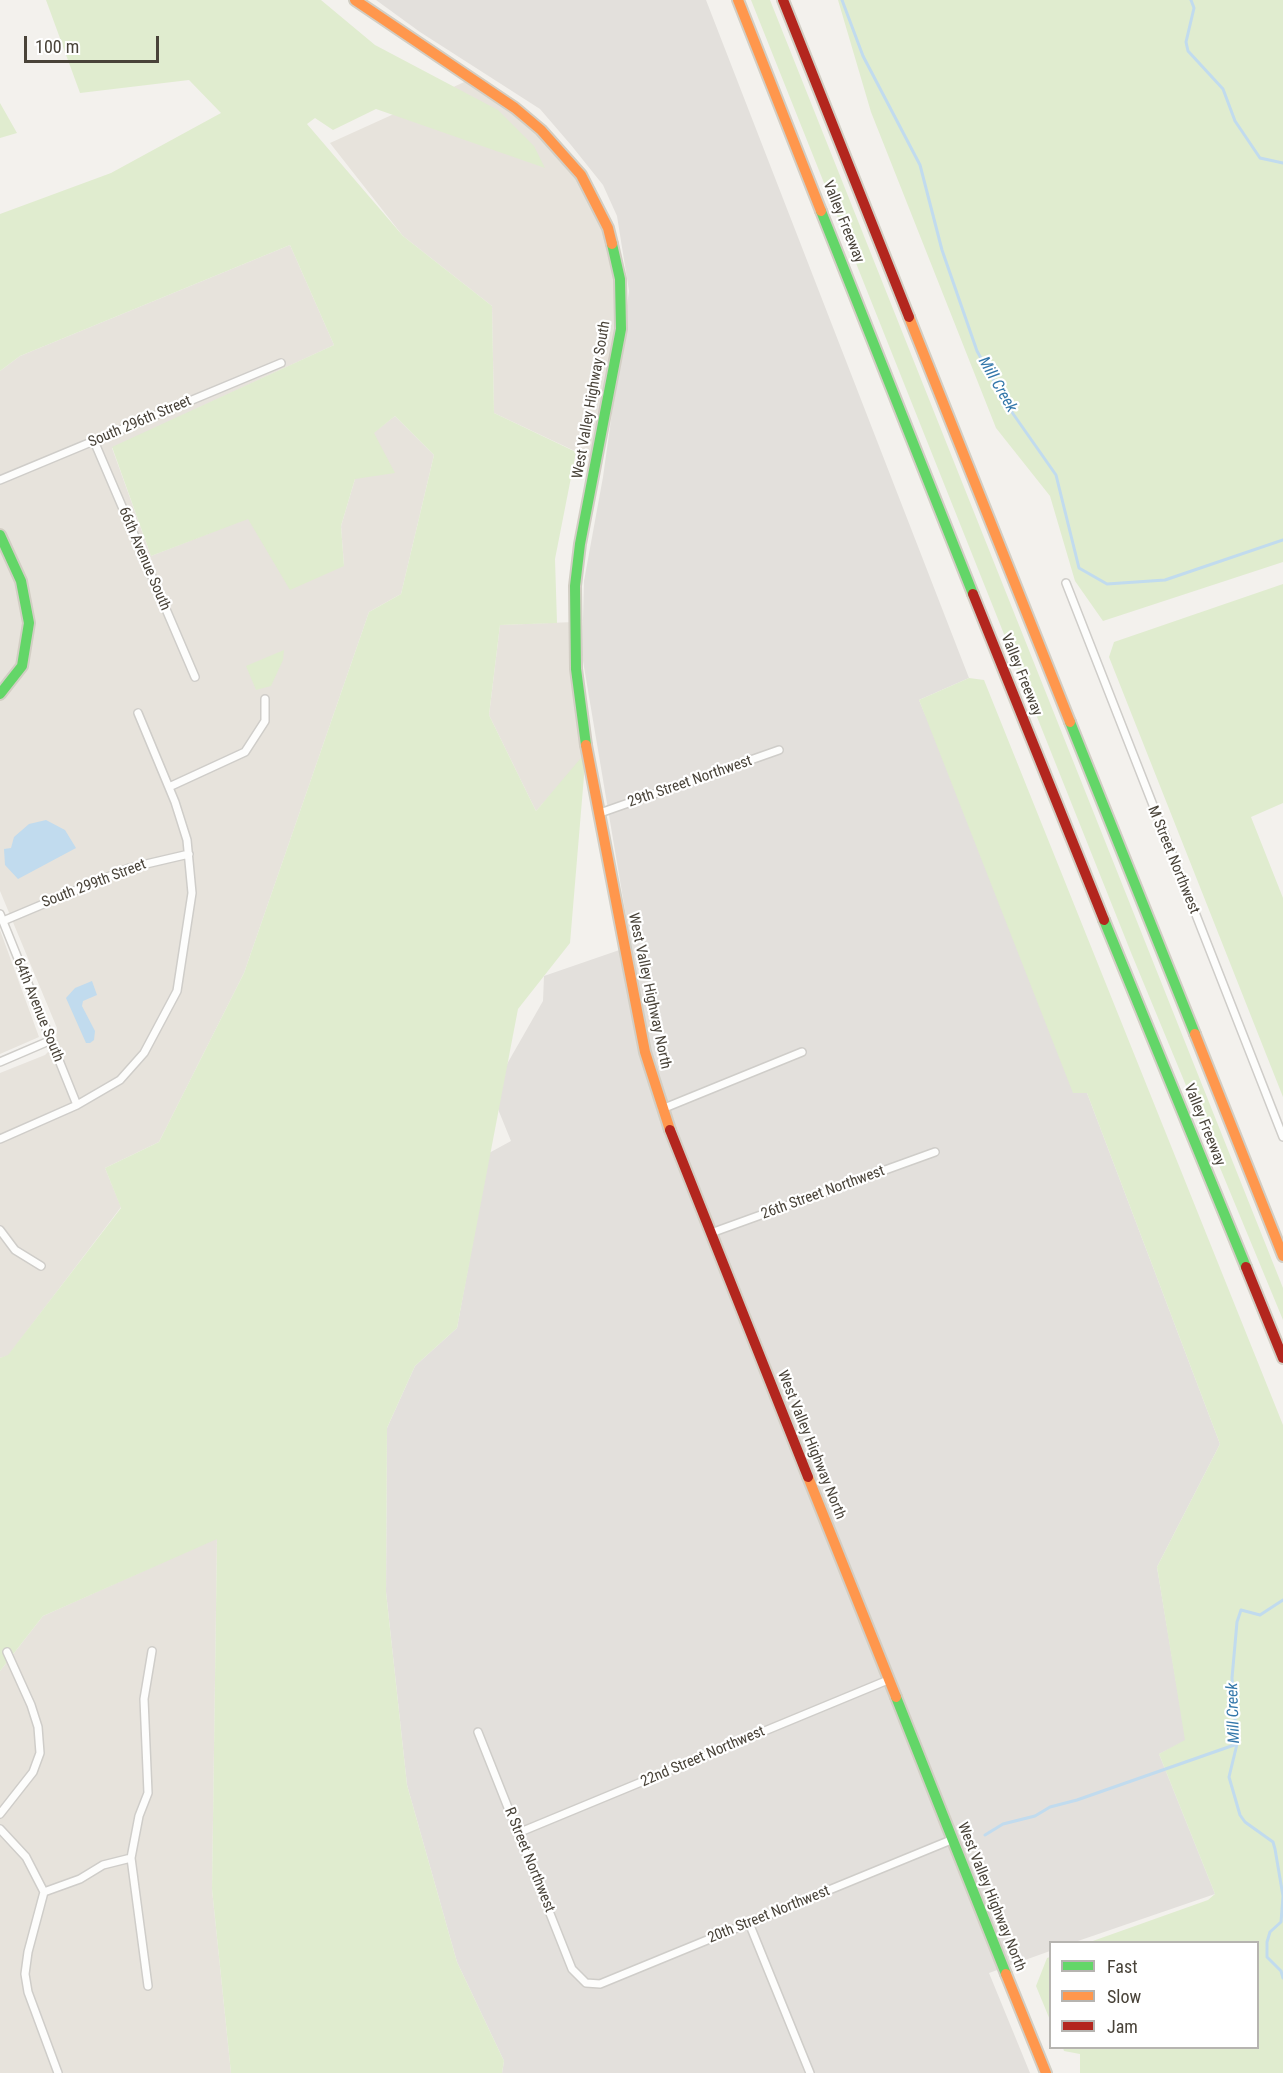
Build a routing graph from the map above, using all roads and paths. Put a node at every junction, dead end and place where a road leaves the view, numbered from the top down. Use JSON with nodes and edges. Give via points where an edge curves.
{"nodes":[{"id":1,"x":355,"y":0,"type":"edge"},
{"id":2,"x":738,"y":0,"type":"edge"},
{"id":3,"x":783,"y":0,"type":"edge"},
{"id":4,"x":280,"y":363,"type":"dead end"},
{"id":5,"x":94,"y":441,"type":"junction"},
{"id":6,"x":0,"y":480,"type":"edge"},
{"id":7,"x":0,"y":536,"type":"edge"},
{"id":8,"x":1066,"y":583,"type":"dead end"},
{"id":9,"x":195,"y":677,"type":"dead end"},
{"id":10,"x":0,"y":694,"type":"edge"},
{"id":11,"x":265,"y":699,"type":"dead end"},
{"id":12,"x":138,"y":713,"type":"dead end"},
{"id":13,"x":779,"y":750,"type":"dead end"},
{"id":14,"x":169,"y":787,"type":"junction"},
{"id":15,"x":600,"y":813,"type":"junction"},
{"id":16,"x":189,"y":854,"type":"junction"},
{"id":17,"x":1,"y":918,"type":"edge"},
{"id":18,"x":49,"y":1041,"type":"junction"},
{"id":19,"x":802,"y":1052,"type":"dead end"},
{"id":20,"x":0,"y":1062,"type":"edge"},
{"id":21,"x":77,"y":1105,"type":"junction"},
{"id":22,"x":662,"y":1109,"type":"junction"},
{"id":23,"x":1283,"y":1137,"type":"edge"},
{"id":24,"x":0,"y":1138,"type":"edge"},
{"id":25,"x":935,"y":1152,"type":"dead end"},
{"id":26,"x":0,"y":1230,"type":"edge"},
{"id":27,"x":711,"y":1233,"type":"junction"},
{"id":28,"x":1283,"y":1256,"type":"edge"},
{"id":29,"x":41,"y":1266,"type":"dead end"},
{"id":30,"x":1283,"y":1358,"type":"edge"},
{"id":31,"x":152,"y":1651,"type":"dead end"},
{"id":32,"x":7,"y":1652,"type":"dead end"},
{"id":33,"x":888,"y":1680,"type":"junction"},
{"id":34,"x":478,"y":1732,"type":"dead end"},
{"id":35,"x":0,"y":1814,"type":"edge"},
{"id":36,"x":0,"y":1829,"type":"edge"},
{"id":37,"x":518,"y":1833,"type":"junction"},
{"id":38,"x":951,"y":1840,"type":"junction"},
{"id":39,"x":131,"y":1858,"type":"junction"},
{"id":40,"x":44,"y":1892,"type":"junction"},
{"id":41,"x":749,"y":1923,"type":"junction"},
{"id":42,"x":586,"y":1983,"type":"joint"},
{"id":43,"x":148,"y":1986,"type":"dead end"},
{"id":44,"x":58,"y":2073,"type":"edge"},
{"id":45,"x":810,"y":2073,"type":"edge"},
{"id":46,"x":1046,"y":2073,"type":"edge"}],
"edges":[{"from":1,"to":15,"type":"main road","name":"West Valley Highway South","via":[[541,130],[580,175],[612,240],[621,286],[621,329],[580,544],[574,622],[579,707]]},
{"from":2,"to":30,"type":"main road","name":"Valley Freeway","via":[[1016,704]]},
{"from":3,"to":28,"type":"main road","name":"Valley Freeway"},
{"from":4,"to":5,"type":"street","name":"South 296th Street"},
{"from":5,"to":6,"type":"street","name":"South 296th Street"},
{"from":5,"to":9,"type":"street","name":"66th Avenue South"},
{"from":7,"to":10,"type":"main road","via":[[21,581],[29,623],[22,666]]},
{"from":8,"to":23,"type":"street","name":"M Street Northwest"},
{"from":11,"to":14,"type":"street","via":[[265,721],[245,752]]},
{"from":12,"to":14,"type":"street"},
{"from":13,"to":15,"type":"street","name":"29th Street Northwest"},
{"from":14,"to":16,"type":"street"},
{"from":15,"to":22,"type":"main road","name":"West Valley Highway North","via":[[637,1019]]},
{"from":16,"to":17,"type":"street","name":"South 299th Street","via":[[129,868]]},
{"from":16,"to":21,"type":"street","via":[[192,893],[177,991],[160,1027],[130,1069],[120,1080]]},
{"from":17,"to":18,"type":"street","name":"64th Avenue South"},
{"from":18,"to":20,"type":"street"},
{"from":18,"to":21,"type":"street","name":"64th Avenue South"},
{"from":19,"to":22,"type":"street"},
{"from":21,"to":24,"type":"street"},
{"from":22,"to":27,"type":"main road","name":"West Valley Highway North"},
{"from":25,"to":27,"type":"street","name":"26th Street Northwest"},
{"from":26,"to":29,"type":"street","via":[[15,1250]]},
{"from":27,"to":33,"type":"main road","name":"West Valley Highway North"},
{"from":31,"to":39,"type":"street","via":[[144,1699],[148,1793]]},
{"from":32,"to":35,"type":"street","via":[[31,1705],[40,1752],[33,1772]]},
{"from":33,"to":37,"type":"street","name":"22nd Street Northwest"},
{"from":33,"to":38,"type":"main road","name":"West Valley Highway North"},
{"from":34,"to":37,"type":"street","name":"R Street Northwest"},
{"from":36,"to":40,"type":"street","via":[[26,1857]]},
{"from":37,"to":42,"type":"street","name":"R Street Northwest","via":[[572,1969]]},
{"from":38,"to":41,"type":"street","name":"20th Street Northwest"},
{"from":38,"to":46,"type":"main road","name":"West Valley Highway North"},
{"from":39,"to":40,"type":"street","via":[[103,1864],[80,1879]]},
{"from":39,"to":43,"type":"street"},
{"from":40,"to":44,"type":"street","via":[[25,1974]]},
{"from":41,"to":42,"type":"street","name":"20th Street Northwest","via":[[600,1984]]},
{"from":41,"to":45,"type":"street"}]}
